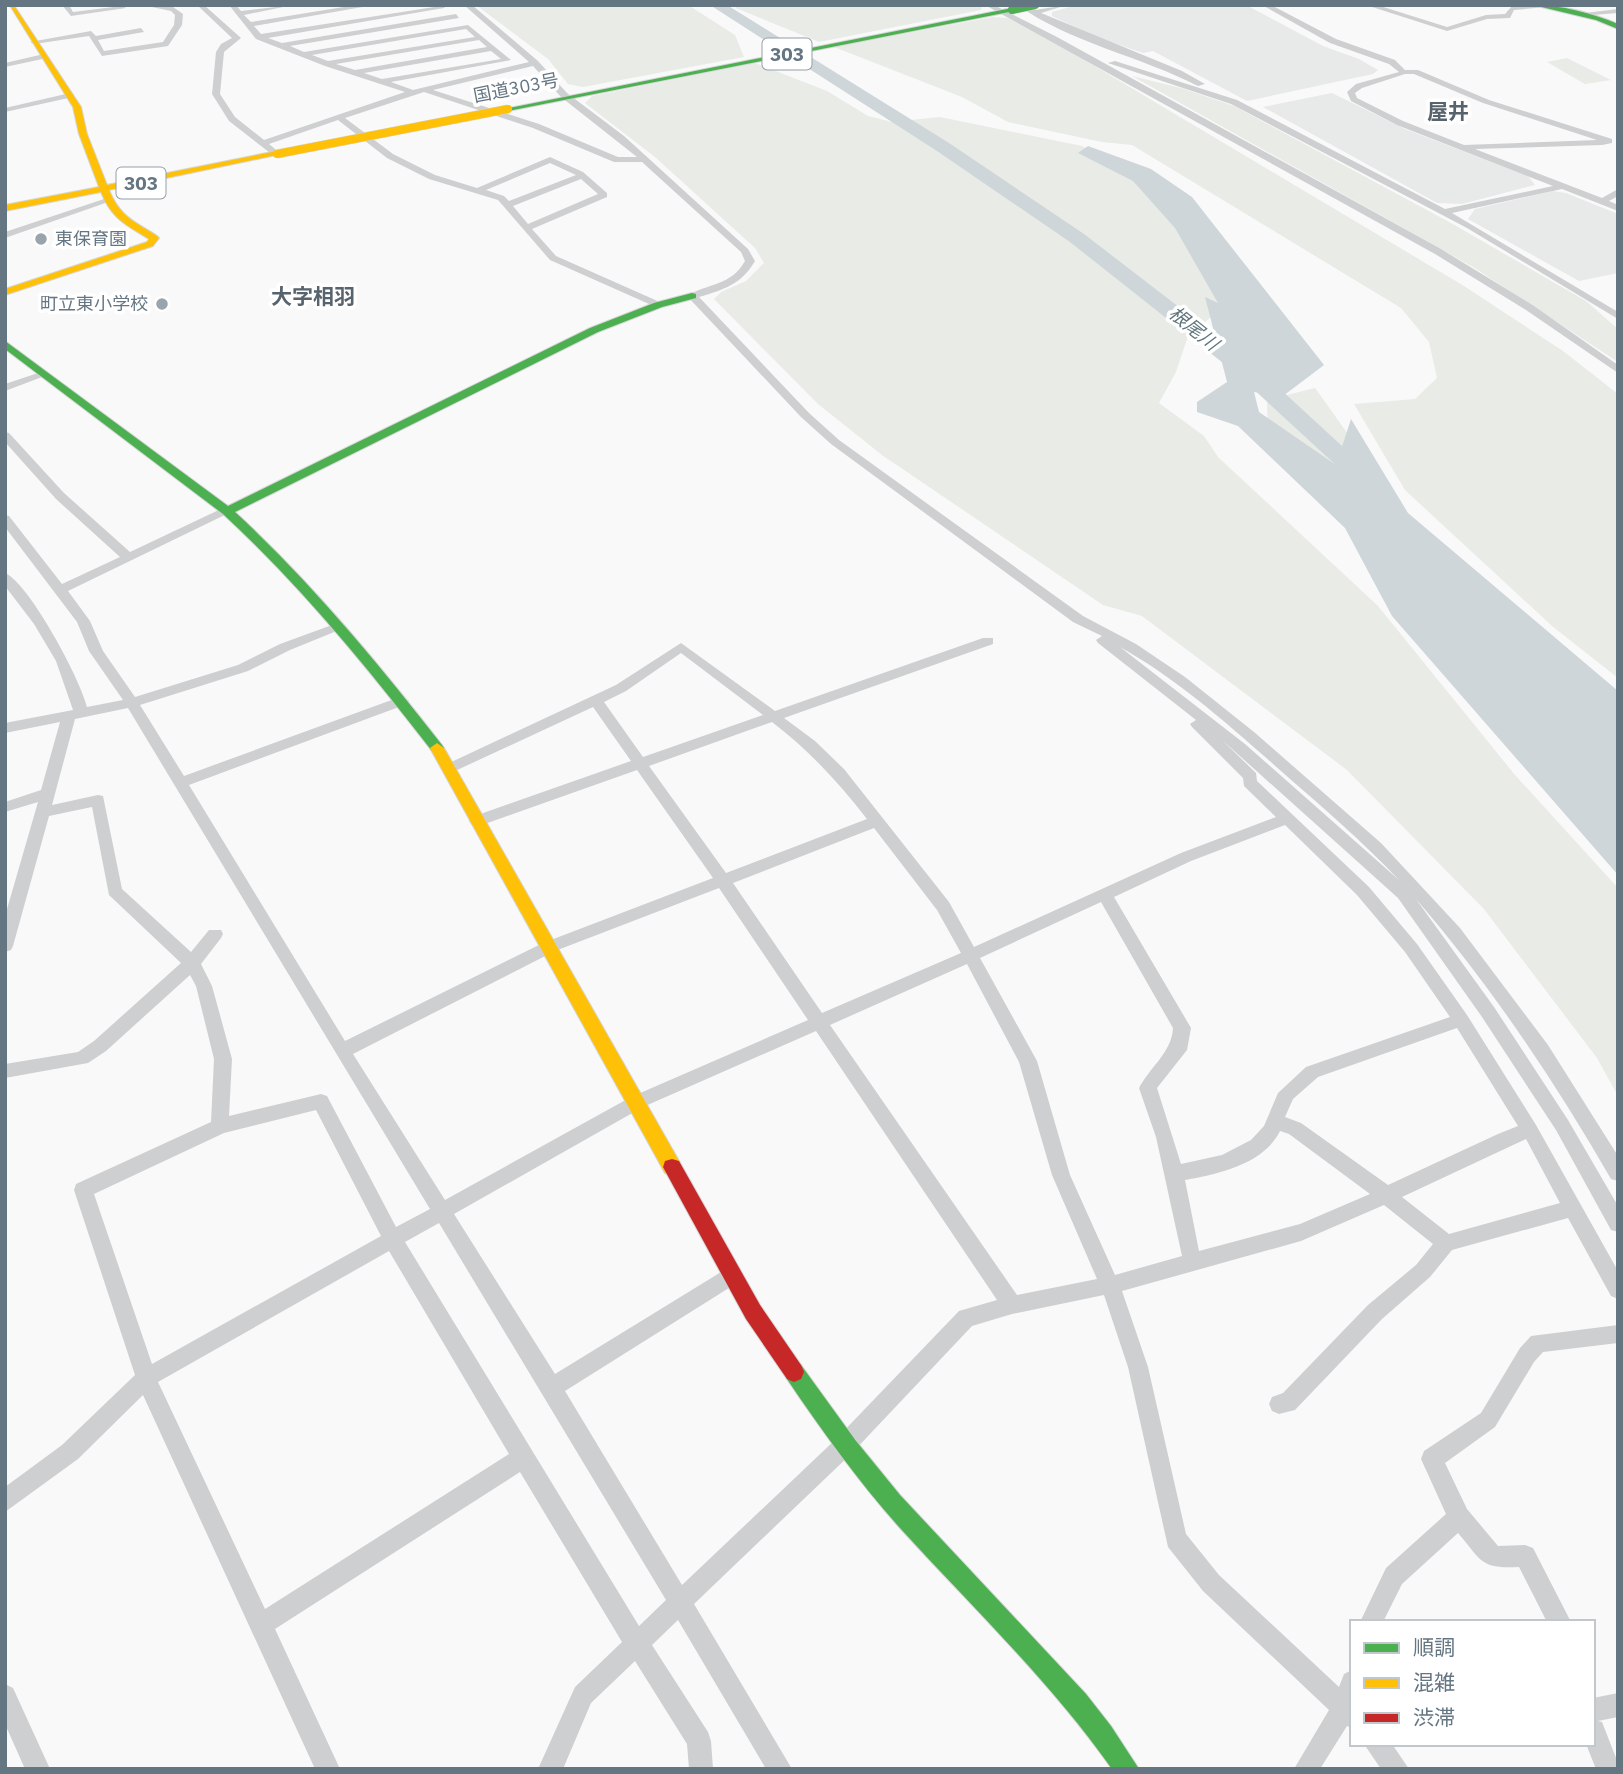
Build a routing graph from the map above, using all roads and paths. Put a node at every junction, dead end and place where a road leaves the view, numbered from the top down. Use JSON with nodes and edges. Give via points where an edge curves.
{"nodes":[{"id":1,"x":34,"y":5,"type":"edge"},
{"id":2,"x":65,"y":5,"type":"edge"},
{"id":3,"x":145,"y":5,"type":"edge"},
{"id":4,"x":200,"y":5,"type":"edge"},
{"id":5,"x":232,"y":5,"type":"edge"},
{"id":6,"x":290,"y":5,"type":"edge"},
{"id":7,"x":372,"y":5,"type":"edge"},
{"id":8,"x":467,"y":5,"type":"edge"},
{"id":9,"x":1064,"y":5,"type":"edge"},
{"id":10,"x":1265,"y":5,"type":"edge"},
{"id":11,"x":1369,"y":5,"type":"edge"},
{"id":12,"x":443,"y":6,"type":"edge"},
{"id":13,"x":1540,"y":6,"type":"edge"},
{"id":14,"x":344,"y":7,"type":"edge"},
{"id":15,"x":9,"y":8,"type":"edge"},
{"id":16,"x":122,"y":8,"type":"dead end"},
{"id":17,"x":1009,"y":9,"type":"edge"},
{"id":18,"x":1618,"y":11,"type":"edge"},
{"id":19,"x":238,"y":13,"type":"junction"},
{"id":20,"x":1580,"y":14,"type":"junction"},
{"id":21,"x":456,"y":16,"type":"junction"},
{"id":22,"x":358,"y":20,"type":"junction"},
{"id":23,"x":133,"y":21,"type":"dead end"},
{"id":24,"x":248,"y":25,"type":"junction"},
{"id":25,"x":468,"y":27,"type":"junction"},
{"id":26,"x":1618,"y":27,"type":"edge"},
{"id":27,"x":141,"y":30,"type":"junction"},
{"id":28,"x":368,"y":31,"type":"junction"},
{"id":29,"x":259,"y":37,"type":"junction"},
{"id":30,"x":481,"y":37,"type":"junction"},
{"id":31,"x":93,"y":39,"type":"junction"},
{"id":32,"x":34,"y":42,"type":"junction"},
{"id":33,"x":379,"y":42,"type":"junction"},
{"id":34,"x":155,"y":46,"type":"junction"},
{"id":35,"x":279,"y":46,"type":"junction"},
{"id":36,"x":493,"y":48,"type":"junction"},
{"id":37,"x":303,"y":55,"type":"junction"},
{"id":38,"x":1087,"y":55,"type":"junction"},
{"id":39,"x":44,"y":56,"type":"junction"},
{"id":40,"x":536,"y":63,"type":"junction"},
{"id":41,"x":328,"y":64,"type":"junction"},
{"id":42,"x":5,"y":65,"type":"edge"},
{"id":43,"x":1402,"y":72,"type":"junction"},
{"id":44,"x":355,"y":73,"type":"junction"},
{"id":45,"x":382,"y":82,"type":"junction"},
{"id":46,"x":427,"y":90,"type":"junction"},
{"id":47,"x":413,"y":92,"type":"junction"},
{"id":48,"x":574,"y":94,"type":"junction"},
{"id":49,"x":70,"y":95,"type":"junction"},
{"id":50,"x":1234,"y":102,"type":"junction"},
{"id":51,"x":5,"y":110,"type":"edge"},
{"id":52,"x":340,"y":118,"type":"junction"},
{"id":53,"x":1613,"y":139,"type":"edge"},
{"id":54,"x":1461,"y":148,"type":"junction"},
{"id":55,"x":272,"y":150,"type":"junction"},
{"id":56,"x":645,"y":159,"type":"junction"},
{"id":57,"x":583,"y":176,"type":"junction"},
{"id":58,"x":1560,"y":187,"type":"junction"},
{"id":59,"x":479,"y":190,"type":"junction"},
{"id":60,"x":107,"y":192,"type":"junction"},
{"id":61,"x":1618,"y":192,"type":"edge"},
{"id":62,"x":1602,"y":202,"type":"junction"},
{"id":63,"x":507,"y":205,"type":"junction"},
{"id":64,"x":8,"y":207,"type":"edge"},
{"id":65,"x":1618,"y":208,"type":"edge"},
{"id":66,"x":1444,"y":212,"type":"junction"},
{"id":67,"x":526,"y":228,"type":"junction"},
{"id":68,"x":5,"y":235,"type":"edge"},
{"id":69,"x":5,"y":292,"type":"edge"},
{"id":70,"x":692,"y":296,"type":"junction"},
{"id":71,"x":658,"y":305,"type":"junction"},
{"id":72,"x":1618,"y":316,"type":"edge"},
{"id":73,"x":5,"y":344,"type":"edge"},
{"id":74,"x":1618,"y":370,"type":"edge"},
{"id":75,"x":45,"y":374,"type":"junction"},
{"id":76,"x":5,"y":388,"type":"edge"},
{"id":77,"x":5,"y":435,"type":"edge"},
{"id":78,"x":227,"y":510,"type":"junction"},
{"id":79,"x":5,"y":519,"type":"edge"},
{"id":80,"x":129,"y":558,"type":"junction"},
{"id":81,"x":5,"y":577,"type":"edge"},
{"id":82,"x":60,"y":590,"type":"junction"},
{"id":83,"x":1078,"y":619,"type":"junction"},
{"id":84,"x":337,"y":628,"type":"junction"},
{"id":85,"x":988,"y":641,"type":"dead end"},
{"id":86,"x":1176,"y":695,"type":"junction"},
{"id":87,"x":402,"y":701,"type":"junction"},
{"id":88,"x":596,"y":701,"type":"junction"},
{"id":89,"x":132,"y":703,"type":"junction"},
{"id":90,"x":75,"y":715,"type":"junction"},
{"id":91,"x":773,"y":716,"type":"junction"},
{"id":92,"x":5,"y":728,"type":"edge"},
{"id":93,"x":641,"y":763,"type":"junction"},
{"id":94,"x":450,"y":768,"type":"junction"},
{"id":95,"x":180,"y":783,"type":"junction"},
{"id":96,"x":48,"y":793,"type":"junction"},
{"id":97,"x":5,"y":807,"type":"edge"},
{"id":98,"x":43,"y":813,"type":"junction"},
{"id":99,"x":1286,"y":819,"type":"junction"},
{"id":100,"x":477,"y":821,"type":"junction"},
{"id":101,"x":878,"y":821,"type":"junction"},
{"id":102,"x":723,"y":881,"type":"junction"},
{"id":103,"x":1104,"y":893,"type":"junction"},
{"id":104,"x":215,"y":934,"type":"dead end"},
{"id":105,"x":5,"y":946,"type":"edge"},
{"id":106,"x":549,"y":947,"type":"junction"},
{"id":107,"x":970,"y":956,"type":"junction"},
{"id":108,"x":192,"y":963,"type":"junction"},
{"id":109,"x":1461,"y":1020,"type":"junction"},
{"id":110,"x":820,"y":1022,"type":"junction"},
{"id":111,"x":342,"y":1051,"type":"junction"},
{"id":112,"x":5,"y":1071,"type":"edge"},
{"id":113,"x":637,"y":1102,"type":"junction"},
{"id":114,"x":1275,"y":1122,"type":"junction"},
{"id":115,"x":220,"y":1126,"type":"junction"},
{"id":116,"x":1530,"y":1130,"type":"junction"},
{"id":117,"x":1174,"y":1173,"type":"junction"},
{"id":118,"x":1618,"y":1173,"type":"edge"},
{"id":119,"x":1385,"y":1194,"type":"junction"},
{"id":120,"x":1574,"y":1209,"type":"junction"},
{"id":121,"x":440,"y":1211,"type":"junction"},
{"id":122,"x":1618,"y":1224,"type":"edge"},
{"id":123,"x":392,"y":1238,"type":"junction"},
{"id":124,"x":1446,"y":1243,"type":"junction"},
{"id":125,"x":1194,"y":1261,"type":"junction"},
{"id":126,"x":733,"y":1275,"type":"junction"},
{"id":127,"x":1110,"y":1285,"type":"junction"},
{"id":128,"x":1618,"y":1290,"type":"edge"},
{"id":129,"x":1012,"y":1305,"type":"junction"},
{"id":130,"x":1618,"y":1334,"type":"edge"},
{"id":131,"x":145,"y":1378,"type":"junction"},
{"id":132,"x":552,"y":1388,"type":"junction"},
{"id":133,"x":1279,"y":1404,"type":"dead end"},
{"id":134,"x":845,"y":1446,"type":"junction"},
{"id":135,"x":524,"y":1457,"type":"junction"},
{"id":136,"x":5,"y":1500,"type":"edge"},
{"id":137,"x":1459,"y":1517,"type":"junction"},
{"id":138,"x":680,"y":1603,"type":"junction"},
{"id":139,"x":1372,"y":1620,"type":"edge"},
{"id":140,"x":1559,"y":1620,"type":"edge"},
{"id":141,"x":262,"y":1624,"type":"junction"},
{"id":142,"x":637,"y":1643,"type":"junction"},
{"id":143,"x":5,"y":1696,"type":"edge"},
{"id":144,"x":1618,"y":1705,"type":"edge"},
{"id":145,"x":1595,"y":1710,"type":"edge"},
{"id":146,"x":1348,"y":1712,"type":"edge"},
{"id":147,"x":1595,"y":1736,"type":"edge"},
{"id":148,"x":1378,"y":1746,"type":"edge"},
{"id":149,"x":38,"y":1769,"type":"edge"},
{"id":150,"x":328,"y":1769,"type":"edge"},
{"id":151,"x":550,"y":1769,"type":"edge"},
{"id":152,"x":701,"y":1769,"type":"edge"},
{"id":153,"x":780,"y":1769,"type":"edge"},
{"id":154,"x":1127,"y":1769,"type":"edge"},
{"id":155,"x":1306,"y":1769,"type":"edge"},
{"id":156,"x":1396,"y":1769,"type":"edge"},
{"id":157,"x":1608,"y":1769,"type":"edge"}],
"edges":[{"from":1,"to":15,"type":"main road"},
{"from":2,"to":16,"type":"street","via":[[71,15]]},
{"from":3,"to":34,"type":"street","via":[[173,9],[180,15],[164,44]]},
{"from":4,"to":55,"type":"street","via":[[237,38],[220,52],[216,94],[232,119]]},
{"from":5,"to":19,"type":"street"},
{"from":6,"to":19,"type":"street"},
{"from":7,"to":14,"type":"street"},
{"from":8,"to":40,"type":"street"},
{"from":9,"to":17,"type":"street"},
{"from":10,"to":43,"type":"street","via":[[1333,41],[1392,62]]},
{"from":11,"to":13,"type":"street","via":[[1447,29],[1507,16],[1512,8]]},
{"from":12,"to":21,"type":"street"},
{"from":12,"to":22,"type":"street"},
{"from":13,"to":20,"type":"main road"},
{"from":14,"to":22,"type":"street"},
{"from":14,"to":24,"type":"street"},
{"from":15,"to":32,"type":"main road"},
{"from":17,"to":38,"type":"street"},
{"from":17,"to":48,"type":"main road","name":"国道303号","number":"303"},
{"from":17,"to":50,"type":"street","via":[[1184,75]]},
{"from":18,"to":20,"type":"street"},
{"from":19,"to":24,"type":"street"},
{"from":20,"to":26,"type":"main road"},
{"from":21,"to":25,"type":"street"},
{"from":21,"to":28,"type":"street"},
{"from":22,"to":28,"type":"street"},
{"from":22,"to":29,"type":"street"},
{"from":23,"to":27,"type":"street"},
{"from":24,"to":29,"type":"street"},
{"from":25,"to":30,"type":"street"},
{"from":25,"to":33,"type":"street"},
{"from":27,"to":31,"type":"street"},
{"from":27,"to":34,"type":"street"},
{"from":28,"to":33,"type":"street"},
{"from":28,"to":35,"type":"street"},
{"from":29,"to":35,"type":"street"},
{"from":30,"to":36,"type":"street"},
{"from":30,"to":41,"type":"street"},
{"from":31,"to":32,"type":"street","via":[[91,33]]},
{"from":31,"to":34,"type":"street","via":[[102,54]]},
{"from":32,"to":39,"type":"main road"},
{"from":33,"to":37,"type":"street"},
{"from":35,"to":37,"type":"street"},
{"from":36,"to":44,"type":"street"},
{"from":36,"to":45,"type":"street","via":[[507,60]]},
{"from":37,"to":41,"type":"street"},
{"from":38,"to":50,"type":"street"},
{"from":38,"to":74,"type":"street","via":[[1425,244]]},
{"from":39,"to":42,"type":"street"},
{"from":39,"to":49,"type":"main road"},
{"from":40,"to":46,"type":"street"},
{"from":40,"to":48,"type":"street"},
{"from":41,"to":44,"type":"street"},
{"from":43,"to":53,"type":"street","via":[[1415,72],[1492,106]]},
{"from":43,"to":54,"type":"street","via":[[1359,86],[1351,92],[1354,99]]},
{"from":44,"to":45,"type":"street"},
{"from":45,"to":47,"type":"street"},
{"from":46,"to":47,"type":"street"},
{"from":46,"to":56,"type":"street","via":[[536,126],[617,160]]},
{"from":47,"to":52,"type":"street"},
{"from":48,"to":55,"type":"main road","name":"国道303号","number":"303","bridge":true},
{"from":48,"to":56,"type":"street"},
{"from":49,"to":51,"type":"street"},
{"from":49,"to":60,"type":"main road"},
{"from":50,"to":66,"type":"street"},
{"from":52,"to":55,"type":"street"},
{"from":52,"to":59,"type":"street","via":[[390,156],[432,177]]},
{"from":53,"to":54,"type":"street"},
{"from":54,"to":58,"type":"street"},
{"from":55,"to":60,"type":"main road","name":"国道303号","number":"303"},
{"from":56,"to":70,"type":"street","via":[[732,237],[750,261],[738,280]]},
{"from":57,"to":59,"type":"street","via":[[550,160]]},
{"from":57,"to":63,"type":"street"},
{"from":57,"to":67,"type":"street","via":[[604,195]]},
{"from":58,"to":62,"type":"street"},
{"from":58,"to":66,"type":"street"},
{"from":59,"to":63,"type":"street"},
{"from":60,"to":64,"type":"main road","name":"国道303号","number":"303"},
{"from":60,"to":68,"type":"street"},
{"from":60,"to":69,"type":"main road","via":[[119,216],[154,238],[150,244]]},
{"from":61,"to":62,"type":"street"},
{"from":62,"to":65,"type":"street"},
{"from":63,"to":67,"type":"street"},
{"from":66,"to":72,"type":"street"},
{"from":67,"to":71,"type":"street","via":[[553,258]]},
{"from":70,"to":71,"type":"main road"},
{"from":70,"to":83,"type":"street","via":[[835,442]]},
{"from":71,"to":78,"type":"main road","via":[[594,330]]},
{"from":73,"to":75,"type":"main road"},
{"from":75,"to":76,"type":"street"},
{"from":75,"to":78,"type":"main road"},
{"from":77,"to":80,"type":"street","via":[[60,496]]},
{"from":78,"to":80,"type":"street"},
{"from":78,"to":84,"type":"main road"},
{"from":79,"to":82,"type":"street"},
{"from":80,"to":82,"type":"street"},
{"from":81,"to":90,"type":"street","via":[[72,680],[80,700]]},
{"from":82,"to":89,"type":"street"},
{"from":83,"to":86,"type":"street","via":[[1080,625]]},
{"from":83,"to":118,"type":"street","via":[[1128,643],[1174,674],[1390,862],[1462,943],[1503,998]]},
{"from":84,"to":87,"type":"main road"},
{"from":84,"to":89,"type":"street","via":[[243,668]]},
{"from":85,"to":91,"type":"street"},
{"from":86,"to":99,"type":"street","via":[[1175,703],[1251,777],[1249,782]]},
{"from":86,"to":122,"type":"street","via":[[1404,894],[1562,1125]]},
{"from":87,"to":94,"type":"main road"},
{"from":87,"to":95,"type":"street"},
{"from":88,"to":91,"type":"street","via":[[681,647]]},
{"from":88,"to":93,"type":"street"},
{"from":88,"to":94,"type":"street"},
{"from":89,"to":90,"type":"street"},
{"from":89,"to":95,"type":"street"},
{"from":90,"to":92,"type":"street"},
{"from":90,"to":96,"type":"street","via":[[57,753]]},
{"from":91,"to":93,"type":"street"},
{"from":91,"to":101,"type":"street","via":[[839,773]]},
{"from":93,"to":100,"type":"street"},
{"from":93,"to":102,"type":"street"},
{"from":94,"to":100,"type":"main road"},
{"from":95,"to":111,"type":"street"},
{"from":96,"to":97,"type":"street"},
{"from":96,"to":98,"type":"street"},
{"from":98,"to":105,"type":"street"},
{"from":98,"to":108,"type":"street","via":[[98,800],[115,891]]},
{"from":99,"to":103,"type":"street"},
{"from":99,"to":109,"type":"street","via":[[1363,891],[1411,948]]},
{"from":100,"to":106,"type":"main road"},
{"from":101,"to":102,"type":"street"},
{"from":101,"to":107,"type":"street","via":[[943,906]]},
{"from":102,"to":106,"type":"street"},
{"from":102,"to":110,"type":"street"},
{"from":103,"to":107,"type":"street"},
{"from":103,"to":117,"type":"street","via":[[1182,1028],[1181,1045],[1147,1088]]},
{"from":104,"to":108,"type":"street"},
{"from":106,"to":111,"type":"street"},
{"from":106,"to":113,"type":"main road"},
{"from":107,"to":110,"type":"street"},
{"from":107,"to":127,"type":"street","via":[[1028,1061],[1061,1175]]},
{"from":108,"to":112,"type":"street","via":[[82,1058]]},
{"from":108,"to":115,"type":"street","via":[[204,986],[223,1059]]},
{"from":109,"to":114,"type":"street","via":[[1312,1072],[1296,1084]]},
{"from":109,"to":116,"type":"street"},
{"from":110,"to":113,"type":"street"},
{"from":110,"to":129,"type":"street"},
{"from":111,"to":121,"type":"street"},
{"from":113,"to":121,"type":"street"},
{"from":113,"to":126,"type":"main road"},
{"from":114,"to":117,"type":"street","via":[[1267,1138],[1248,1150],[1205,1169]]},
{"from":114,"to":119,"type":"street","via":[[1295,1128]]},
{"from":115,"to":123,"type":"street","via":[[321,1101]]},
{"from":115,"to":131,"type":"street","via":[[83,1190]]},
{"from":116,"to":119,"type":"street"},
{"from":116,"to":120,"type":"street"},
{"from":117,"to":125,"type":"street"},
{"from":119,"to":124,"type":"street"},
{"from":119,"to":125,"type":"street","via":[[1301,1231]]},
{"from":120,"to":124,"type":"street"},
{"from":120,"to":128,"type":"street"},
{"from":121,"to":123,"type":"street"},
{"from":121,"to":132,"type":"street"},
{"from":123,"to":131,"type":"street"},
{"from":123,"to":135,"type":"street"},
{"from":124,"to":133,"type":"street","via":[[1288,1403]]},
{"from":125,"to":127,"type":"street"},
{"from":126,"to":132,"type":"street"},
{"from":126,"to":134,"type":"main road","via":[[760,1323]]},
{"from":127,"to":129,"type":"street"},
{"from":127,"to":146,"type":"street","via":[[1138,1367],[1176,1539],[1211,1583]]},
{"from":129,"to":134,"type":"street","via":[[966,1318]]},
{"from":130,"to":137,"type":"street","via":[[1538,1343],[1488,1420],[1432,1459]]},
{"from":131,"to":136,"type":"street","via":[[70,1452]]},
{"from":131,"to":141,"type":"street"},
{"from":132,"to":138,"type":"street"},
{"from":134,"to":138,"type":"street"},
{"from":134,"to":154,"type":"main road","via":[[909,1521],[1064,1683]]},
{"from":135,"to":141,"type":"street"},
{"from":135,"to":142,"type":"street"},
{"from":137,"to":139,"type":"street","via":[[1394,1576]]},
{"from":137,"to":140,"type":"street","via":[[1493,1558],[1525,1556]]},
{"from":138,"to":142,"type":"street"},
{"from":138,"to":153,"type":"street"},
{"from":141,"to":150,"type":"street"},
{"from":142,"to":151,"type":"street","via":[[583,1695]]},
{"from":142,"to":152,"type":"street","via":[[699,1741]]},
{"from":143,"to":149,"type":"street"},
{"from":144,"to":145,"type":"street"},
{"from":146,"to":155,"type":"street"},
{"from":147,"to":157,"type":"street"},
{"from":148,"to":156,"type":"street"}]}
